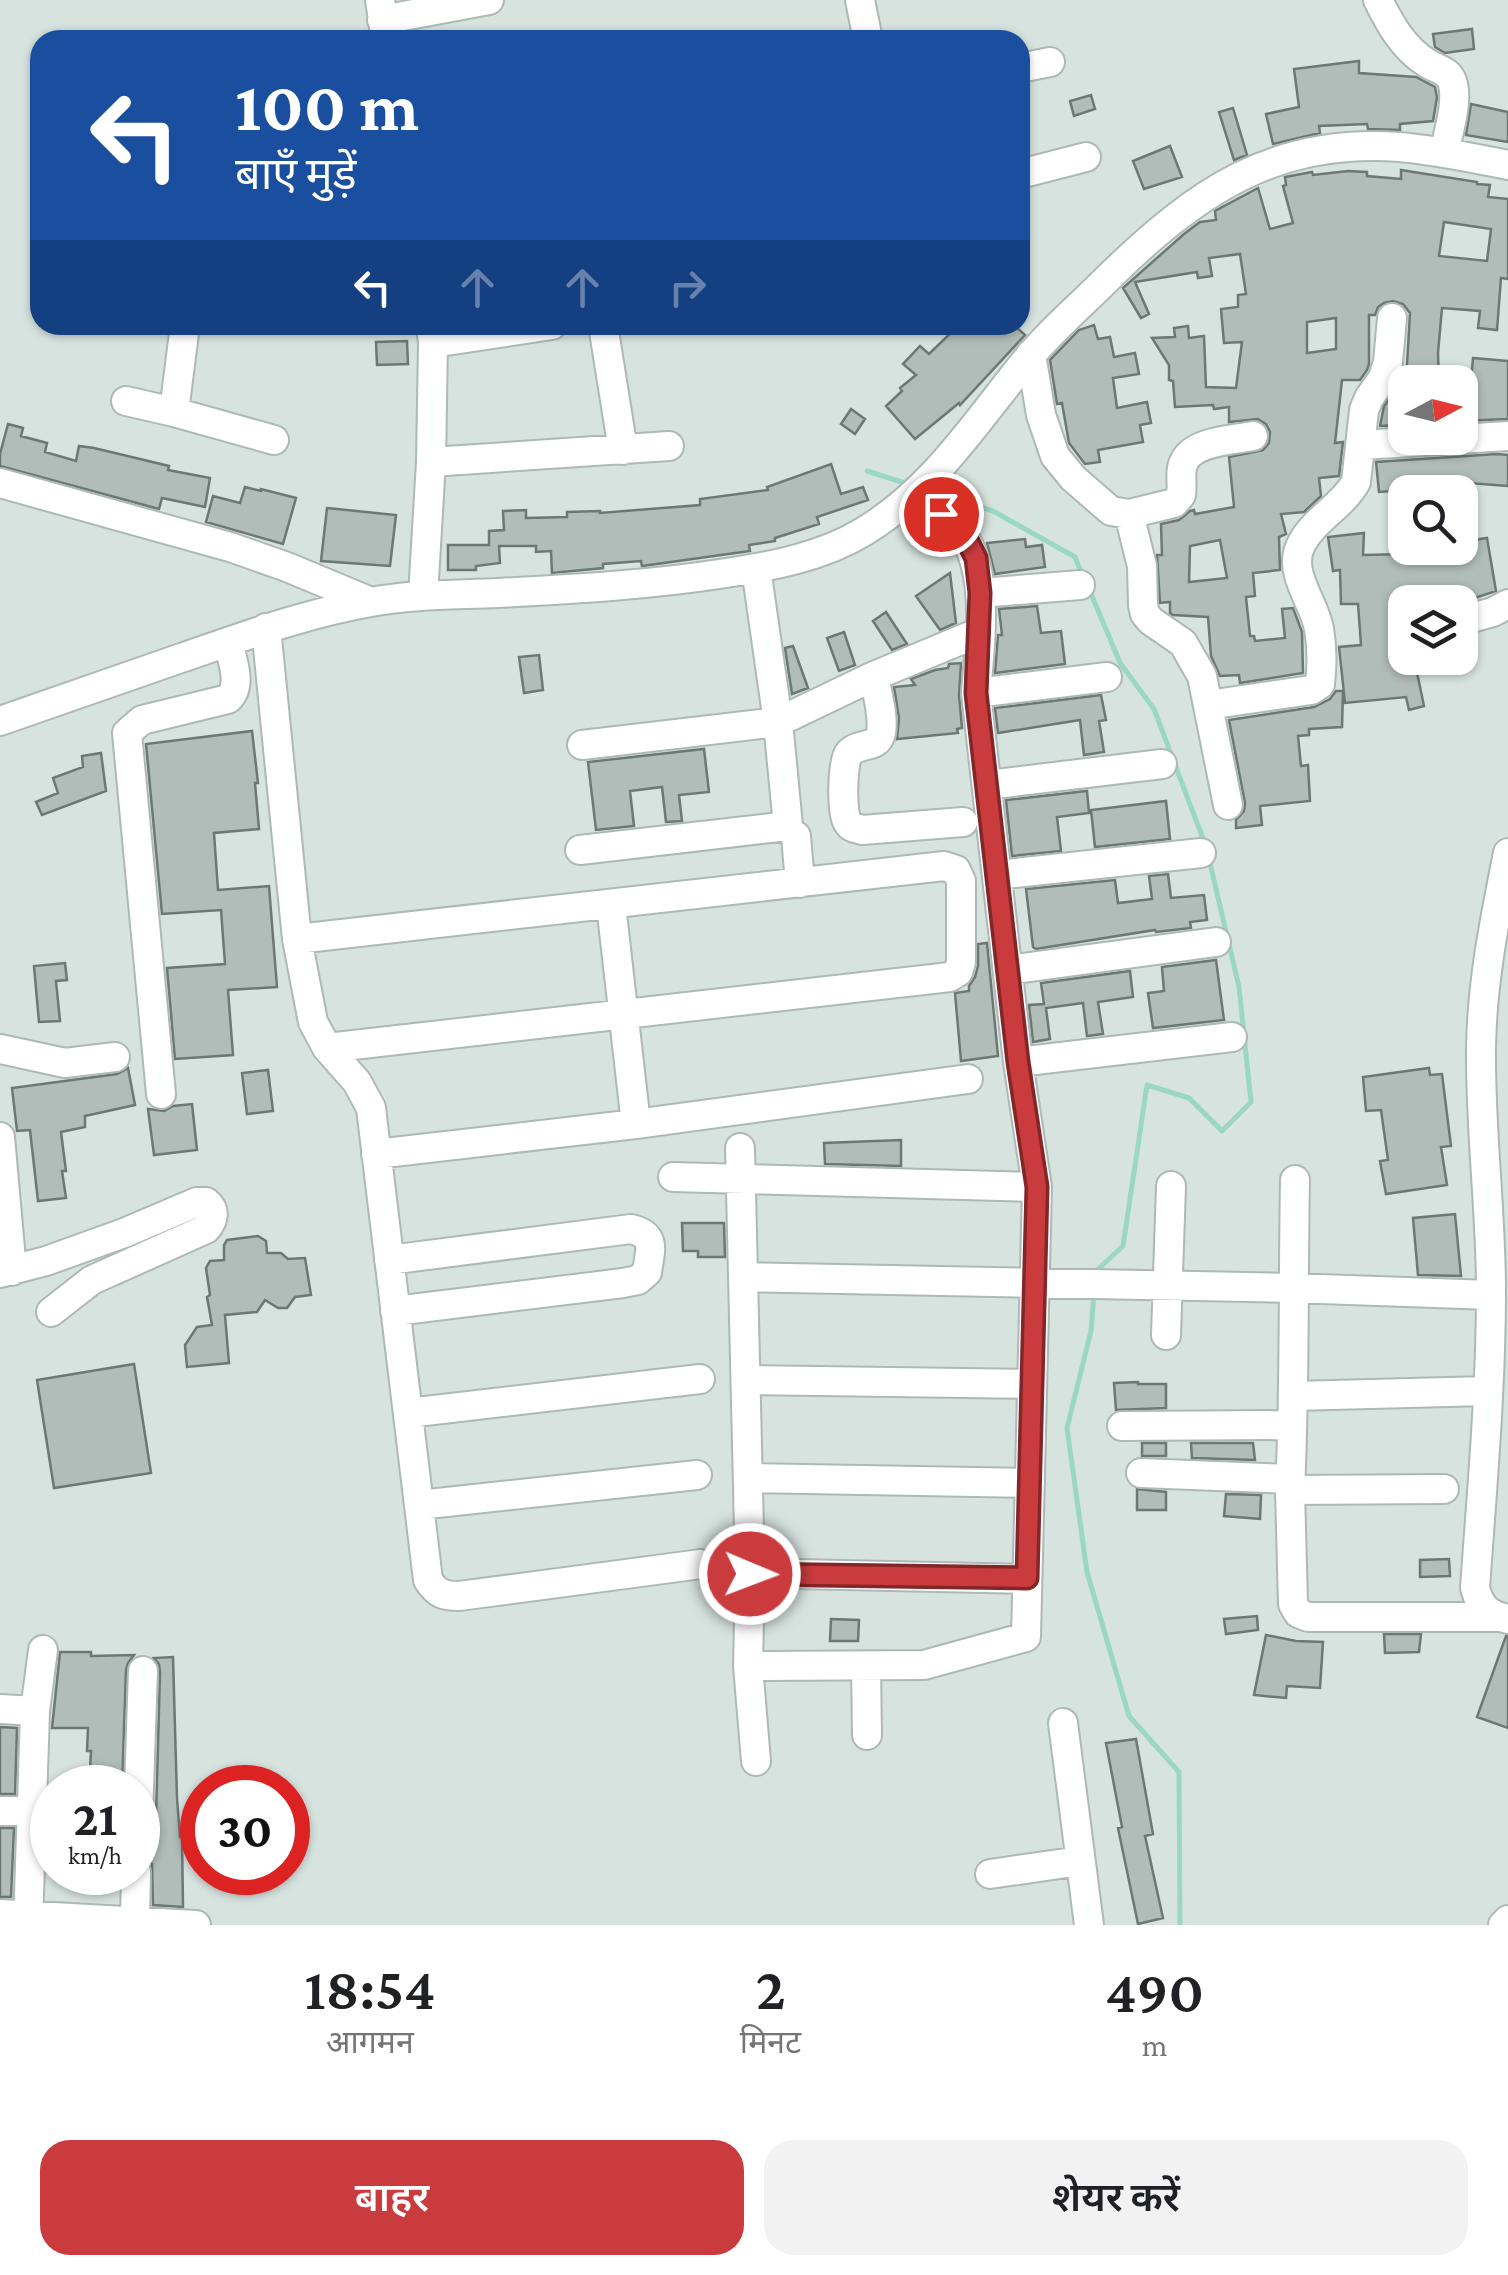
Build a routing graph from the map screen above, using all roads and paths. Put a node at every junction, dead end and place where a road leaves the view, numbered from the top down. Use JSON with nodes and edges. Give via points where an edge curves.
{"nodes":[{"id":1,"x":489,"y":0,"type":"edge"},
{"id":2,"x":860,"y":0,"type":"edge"},
{"id":3,"x":1378,"y":0,"type":"edge"},
{"id":4,"x":383,"y":20,"type":"edge"},
{"id":5,"x":866,"y":30,"type":"edge"},
{"id":6,"x":1050,"y":62,"type":"dead end"},
{"id":7,"x":1030,"y":66,"type":"edge"},
{"id":8,"x":1444,"y":153,"type":"junction"},
{"id":9,"x":1086,"y":157,"type":"dead end"},
{"id":10,"x":1508,"y":165,"type":"edge"},
{"id":11,"x":1030,"y":172,"type":"edge"},
{"id":12,"x":1392,"y":318,"type":"dead end"},
{"id":13,"x":185,"y":335,"type":"edge"},
{"id":14,"x":432,"y":335,"type":"edge"},
{"id":15,"x":606,"y":335,"type":"edge"},
{"id":16,"x":1030,"y":354,"type":"junction"},
{"id":17,"x":126,"y":401,"type":"dead end"},
{"id":18,"x":174,"y":412,"type":"junction"},
{"id":19,"x":1253,"y":436,"type":"dead end"},
{"id":20,"x":1508,"y":436,"type":"edge"},
{"id":21,"x":274,"y":440,"type":"dead end"},
{"id":22,"x":1361,"y":445,"type":"junction"},
{"id":23,"x":669,"y":446,"type":"dead end"},
{"id":24,"x":623,"y":450,"type":"junction"},
{"id":25,"x":431,"y":462,"type":"junction"},
{"id":26,"x":0,"y":482,"type":"edge"},
{"id":27,"x":910,"y":499,"type":"junction"},
{"id":28,"x":1129,"y":514,"type":"junction"},
{"id":29,"x":756,"y":568,"type":"junction"},
{"id":30,"x":1080,"y":586,"type":"dead end"},
{"id":31,"x":980,"y":593,"type":"junction"},
{"id":32,"x":422,"y":596,"type":"junction"},
{"id":33,"x":371,"y":602,"type":"junction"},
{"id":34,"x":1508,"y":606,"type":"edge"},
{"id":35,"x":1478,"y":616,"type":"edge"},
{"id":36,"x":266,"y":628,"type":"junction"},
{"id":37,"x":980,"y":632,"type":"junction"},
{"id":38,"x":228,"y":642,"type":"junction"},
{"id":39,"x":874,"y":676,"type":"junction"},
{"id":40,"x":1107,"y":677,"type":"dead end"},
{"id":41,"x":976,"y":693,"type":"junction"},
{"id":42,"x":1208,"y":705,"type":"junction"},
{"id":43,"x":0,"y":721,"type":"edge"},
{"id":44,"x":778,"y":722,"type":"junction"},
{"id":45,"x":582,"y":745,"type":"dead end"},
{"id":46,"x":1162,"y":764,"type":"dead end"},
{"id":47,"x":987,"y":785,"type":"junction"},
{"id":48,"x":1228,"y":806,"type":"dead end"},
{"id":49,"x":963,"y":822,"type":"dead end"},
{"id":50,"x":796,"y":836,"type":"dead end"},
{"id":51,"x":580,"y":850,"type":"dead end"},
{"id":52,"x":1201,"y":853,"type":"dead end"},
{"id":53,"x":1508,"y":853,"type":"edge"},
{"id":54,"x":998,"y":874,"type":"junction"},
{"id":55,"x":800,"y":883,"type":"junction"},
{"id":56,"x":611,"y":905,"type":"junction"},
{"id":57,"x":297,"y":939,"type":"junction"},
{"id":58,"x":1216,"y":942,"type":"dead end"},
{"id":59,"x":1008,"y":970,"type":"junction"},
{"id":60,"x":623,"y":1014,"type":"junction"},
{"id":61,"x":1232,"y":1037,"type":"dead end"},
{"id":62,"x":0,"y":1048,"type":"edge"},
{"id":63,"x":327,"y":1048,"type":"junction"},
{"id":64,"x":115,"y":1057,"type":"dead end"},
{"id":65,"x":1018,"y":1062,"type":"junction"},
{"id":66,"x":968,"y":1079,"type":"dead end"},
{"id":67,"x":160,"y":1094,"type":"dead end"},
{"id":68,"x":636,"y":1124,"type":"junction"},
{"id":69,"x":0,"y":1137,"type":"edge"},
{"id":70,"x":740,"y":1148,"type":"dead end"},
{"id":71,"x":376,"y":1154,"type":"junction"},
{"id":72,"x":673,"y":1177,"type":"dead end"},
{"id":73,"x":741,"y":1180,"type":"junction"},
{"id":74,"x":1295,"y":1180,"type":"dead end"},
{"id":75,"x":1172,"y":1186,"type":"dead end"},
{"id":76,"x":1037,"y":1187,"type":"junction"},
{"id":77,"x":389,"y":1260,"type":"junction"},
{"id":78,"x":6,"y":1272,"type":"edge"},
{"id":79,"x":743,"y":1277,"type":"junction"},
{"id":80,"x":1034,"y":1283,"type":"junction"},
{"id":81,"x":1166,"y":1287,"type":"junction"},
{"id":82,"x":1292,"y":1288,"type":"junction"},
{"id":83,"x":1491,"y":1295,"type":"junction"},
{"id":84,"x":396,"y":1311,"type":"junction"},
{"id":85,"x":51,"y":1312,"type":"dead end"},
{"id":86,"x":1166,"y":1335,"type":"dead end"},
{"id":87,"x":700,"y":1378,"type":"dead end"},
{"id":88,"x":746,"y":1380,"type":"junction"},
{"id":89,"x":1032,"y":1384,"type":"junction"},
{"id":90,"x":1487,"y":1391,"type":"junction"},
{"id":91,"x":1294,"y":1396,"type":"junction"},
{"id":92,"x":408,"y":1413,"type":"junction"},
{"id":93,"x":1292,"y":1425,"type":"junction"},
{"id":94,"x":1122,"y":1426,"type":"dead end"},
{"id":95,"x":1141,"y":1473,"type":"dead end"},
{"id":96,"x":697,"y":1476,"type":"dead end"},
{"id":97,"x":748,"y":1478,"type":"junction"},
{"id":98,"x":1030,"y":1483,"type":"junction"},
{"id":99,"x":1290,"y":1484,"type":"junction"},
{"id":100,"x":1444,"y":1489,"type":"dead end"},
{"id":101,"x":419,"y":1505,"type":"junction"},
{"id":102,"x":701,"y":1564,"type":"dead end"},
{"id":103,"x":750,"y":1574,"type":"junction"},
{"id":104,"x":1027,"y":1578,"type":"junction"},
{"id":105,"x":1502,"y":1618,"type":"edge"},
{"id":106,"x":43,"y":1650,"type":"dead end"},
{"id":107,"x":748,"y":1666,"type":"junction"},
{"id":108,"x":866,"y":1666,"type":"junction"},
{"id":109,"x":143,"y":1671,"type":"dead end"},
{"id":110,"x":0,"y":1710,"type":"edge"},
{"id":111,"x":36,"y":1711,"type":"junction"},
{"id":112,"x":1063,"y":1724,"type":"dead end"},
{"id":113,"x":867,"y":1735,"type":"dead end"},
{"id":114,"x":756,"y":1761,"type":"dead end"},
{"id":115,"x":34,"y":1765,"type":"edge"},
{"id":116,"x":140,"y":1765,"type":"edge"},
{"id":117,"x":0,"y":1811,"type":"edge"},
{"id":118,"x":30,"y":1811,"type":"edge"},
{"id":119,"x":30,"y":1826,"type":"edge"},
{"id":120,"x":1080,"y":1861,"type":"junction"},
{"id":121,"x":990,"y":1874,"type":"dead end"},
{"id":122,"x":136,"y":1895,"type":"edge"},
{"id":123,"x":18,"y":1918,"type":"edge"},
{"id":124,"x":135,"y":1920,"type":"junction"},
{"id":125,"x":196,"y":1925,"type":"edge"},
{"id":126,"x":1089,"y":1925,"type":"edge"}],
"edges":[{"from":1,"to":4,"type":"street"},
{"from":2,"to":5,"type":"street"},
{"from":3,"to":8,"type":"street","via":[[1403,42],[1449,74],[1454,85]]},
{"from":6,"to":7,"type":"street"},
{"from":8,"to":10,"type":"street"},
{"from":8,"to":16,"type":"street","via":[[1396,147],[1310,152],[1240,176],[1153,234]]},
{"from":9,"to":11,"type":"street"},
{"from":12,"to":22,"type":"street","via":[[1388,362],[1364,410]]},
{"from":13,"to":18,"type":"street"},
{"from":14,"to":25,"type":"street"},
{"from":15,"to":24,"type":"street"},
{"from":16,"to":27,"type":"street"},
{"from":16,"to":28,"type":"street","via":[[1055,456],[1110,511]]},
{"from":17,"to":18,"type":"street"},
{"from":18,"to":21,"type":"street"},
{"from":19,"to":28,"type":"street","via":[[1194,450],[1182,466],[1183,488],[1174,504]]},
{"from":20,"to":22,"type":"street"},
{"from":22,"to":42,"type":"street","via":[[1351,491],[1298,553],[1320,630],[1320,684]]},
{"from":23,"to":24,"type":"street"},
{"from":24,"to":25,"type":"street"},
{"from":25,"to":32,"type":"street"},
{"from":26,"to":33,"type":"street","via":[[230,547]]},
{"from":27,"to":29,"type":"street","via":[[828,549]]},
{"from":27,"to":31,"type":"street","via":[[963,532],[976,558]]},
{"from":28,"to":42,"type":"street","via":[[1139,544],[1145,614],[1192,657]]},
{"from":29,"to":32,"type":"street","via":[[662,584]]},
{"from":29,"to":44,"type":"street"},
{"from":30,"to":31,"type":"street"},
{"from":31,"to":37,"type":"street"},
{"from":32,"to":33,"type":"street"},
{"from":33,"to":36,"type":"street"},
{"from":34,"to":35,"type":"street"},
{"from":36,"to":38,"type":"street"},
{"from":36,"to":57,"type":"street"},
{"from":37,"to":39,"type":"street"},
{"from":37,"to":41,"type":"street"},
{"from":38,"to":43,"type":"street"},
{"from":38,"to":67,"type":"street","via":[[236,684],[228,699],[142,720],[127,733]]},
{"from":39,"to":44,"type":"street"},
{"from":39,"to":49,"type":"street","via":[[880,737],[846,755],[844,820],[862,830]]},
{"from":40,"to":41,"type":"street"},
{"from":41,"to":47,"type":"street"},
{"from":42,"to":48,"type":"street"},
{"from":44,"to":45,"type":"street"},
{"from":44,"to":51,"type":"street","via":[[788,826]]},
{"from":46,"to":47,"type":"street"},
{"from":47,"to":54,"type":"street"},
{"from":50,"to":55,"type":"street"},
{"from":52,"to":54,"type":"street"},
{"from":53,"to":83,"type":"street","via":[[1482,1020]]},
{"from":54,"to":59,"type":"street"},
{"from":55,"to":56,"type":"street"},
{"from":55,"to":60,"type":"street","via":[[956,870],[958,972]]},
{"from":56,"to":57,"type":"street"},
{"from":56,"to":60,"type":"street"},
{"from":57,"to":63,"type":"street","via":[[314,1022]]},
{"from":58,"to":59,"type":"street"},
{"from":59,"to":65,"type":"street"},
{"from":60,"to":63,"type":"street"},
{"from":60,"to":68,"type":"street"},
{"from":61,"to":65,"type":"street"},
{"from":62,"to":64,"type":"street","via":[[66,1062]]},
{"from":63,"to":71,"type":"street","via":[[371,1108]]},
{"from":65,"to":76,"type":"street"},
{"from":66,"to":68,"type":"street"},
{"from":68,"to":71,"type":"street"},
{"from":69,"to":78,"type":"street"},
{"from":70,"to":73,"type":"street"},
{"from":71,"to":77,"type":"street"},
{"from":72,"to":73,"type":"street"},
{"from":73,"to":76,"type":"street"},
{"from":73,"to":79,"type":"street"},
{"from":74,"to":82,"type":"street"},
{"from":75,"to":81,"type":"street"},
{"from":76,"to":80,"type":"street"},
{"from":77,"to":84,"type":"street"},
{"from":77,"to":84,"type":"street","via":[[631,1229],[649,1238],[647,1272],[638,1280]]},
{"from":78,"to":85,"type":"street","via":[[197,1202],[211,1206],[206,1229],[92,1280]]},
{"from":79,"to":80,"type":"street"},
{"from":79,"to":88,"type":"street"},
{"from":80,"to":81,"type":"street"},
{"from":80,"to":89,"type":"street"},
{"from":81,"to":82,"type":"street"},
{"from":81,"to":86,"type":"street"},
{"from":82,"to":83,"type":"street"},
{"from":82,"to":91,"type":"street"},
{"from":83,"to":90,"type":"street"},
{"from":84,"to":92,"type":"street"},
{"from":87,"to":92,"type":"street"},
{"from":88,"to":89,"type":"street"},
{"from":88,"to":97,"type":"street"},
{"from":89,"to":98,"type":"street"},
{"from":90,"to":91,"type":"street"},
{"from":90,"to":105,"type":"street","via":[[1475,1588],[1486,1611]]},
{"from":91,"to":93,"type":"street"},
{"from":92,"to":101,"type":"street"},
{"from":93,"to":94,"type":"street"},
{"from":93,"to":99,"type":"street"},
{"from":95,"to":99,"type":"street"},
{"from":96,"to":101,"type":"street"},
{"from":97,"to":98,"type":"street"},
{"from":97,"to":103,"type":"street"},
{"from":98,"to":104,"type":"street"},
{"from":99,"to":100,"type":"street"},
{"from":99,"to":105,"type":"street","via":[[1298,1612]]},
{"from":101,"to":102,"type":"street","via":[[428,1580],[446,1596]]},
{"from":103,"to":104,"type":"street"},
{"from":103,"to":107,"type":"street"},
{"from":104,"to":108,"type":"street","via":[[1026,1637],[924,1665]]},
{"from":106,"to":111,"type":"street"},
{"from":107,"to":108,"type":"street"},
{"from":107,"to":114,"type":"street"},
{"from":108,"to":113,"type":"street"},
{"from":109,"to":116,"type":"street"},
{"from":110,"to":111,"type":"street"},
{"from":111,"to":115,"type":"street"},
{"from":112,"to":120,"type":"street"},
{"from":117,"to":118,"type":"street"},
{"from":119,"to":123,"type":"street"},
{"from":120,"to":121,"type":"street"},
{"from":120,"to":126,"type":"street"},
{"from":122,"to":124,"type":"street"},
{"from":123,"to":124,"type":"street"},
{"from":124,"to":125,"type":"street"}]}
